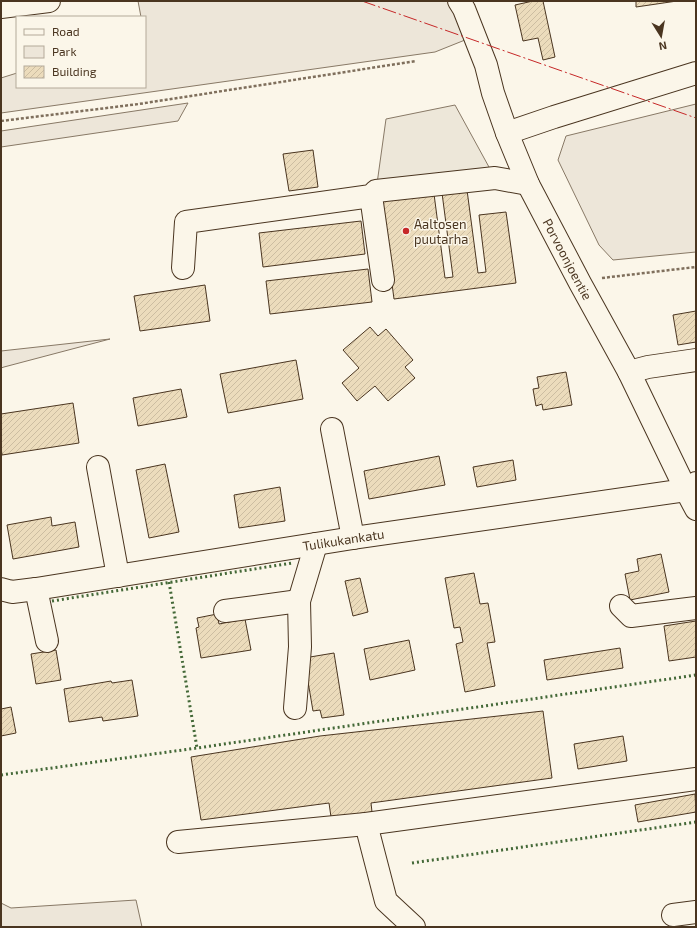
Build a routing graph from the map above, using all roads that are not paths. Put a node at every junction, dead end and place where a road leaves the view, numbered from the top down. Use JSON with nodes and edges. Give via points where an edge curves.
{"nodes":[{"id":1,"x":49,"y":1,"type":"edge"},
{"id":2,"x":459,"y":1,"type":"edge"},
{"id":3,"x":1,"y":7,"type":"edge"},
{"id":4,"x":696,"y":73,"type":"edge"},
{"id":5,"x":507,"y":133,"type":"junction"},
{"id":6,"x":528,"y":184,"type":"junction"},
{"id":7,"x":372,"y":196,"type":"junction"},
{"id":8,"x":183,"y":268,"type":"dead end"},
{"id":9,"x":384,"y":280,"type":"dead end"},
{"id":10,"x":696,"y":360,"type":"edge"},
{"id":11,"x":629,"y":372,"type":"junction"},
{"id":12,"x":332,"y":429,"type":"dead end"},
{"id":13,"x":98,"y":467,"type":"dead end"},
{"id":14,"x":691,"y":487,"type":"edge"},
{"id":15,"x":696,"y":509,"type":"edge"},
{"id":16,"x":353,"y":538,"type":"junction"},
{"id":17,"x":316,"y":544,"type":"junction"},
{"id":18,"x":118,"y":576,"type":"junction"},
{"id":19,"x":1,"y":589,"type":"edge"},
{"id":20,"x":36,"y":589,"type":"junction"},
{"id":21,"x":299,"y":601,"type":"junction"},
{"id":22,"x":621,"y":606,"type":"dead end"},
{"id":23,"x":696,"y":608,"type":"edge"},
{"id":24,"x":225,"y":611,"type":"dead end"},
{"id":25,"x":47,"y":641,"type":"dead end"},
{"id":26,"x":295,"y":708,"type":"dead end"},
{"id":27,"x":696,"y":779,"type":"edge"},
{"id":28,"x":366,"y":824,"type":"junction"},
{"id":29,"x":178,"y":842,"type":"dead end"},
{"id":30,"x":696,"y":912,"type":"edge"},
{"id":31,"x":673,"y":915,"type":"dead end"},
{"id":32,"x":414,"y":927,"type":"edge"}],
"edges":[{"from":1,"to":3,"type":"street"},
{"from":2,"to":5,"type":"street","name":"Porvoonjoentie","via":[[486,65]]},
{"from":4,"to":5,"type":"street"},
{"from":5,"to":6,"type":"street","name":"Porvoonjoentie"},
{"from":6,"to":7,"type":"street","via":[[495,178],[376,191]]},
{"from":6,"to":11,"type":"street","name":"Porvoonjoentie"},
{"from":7,"to":8,"type":"street","via":[[186,222]]},
{"from":7,"to":9,"type":"street"},
{"from":10,"to":11,"type":"street"},
{"from":11,"to":14,"type":"street","name":"Porvoonjoentie"},
{"from":12,"to":16,"type":"street"},
{"from":13,"to":18,"type":"street"},
{"from":14,"to":15,"type":"street","name":"Porvoonjoentie"},
{"from":14,"to":16,"type":"street","name":"Tulikukankatu"},
{"from":16,"to":17,"type":"street","name":"Tulikukankatu"},
{"from":17,"to":18,"type":"street","name":"Tulikukankatu"},
{"from":17,"to":21,"type":"street"},
{"from":18,"to":20,"type":"street","name":"Tulikukankatu"},
{"from":19,"to":20,"type":"street","name":"Tulikukankatu","via":[[12,592]]},
{"from":20,"to":25,"type":"street"},
{"from":21,"to":24,"type":"street"},
{"from":21,"to":26,"type":"street","via":[[300,647]]},
{"from":22,"to":23,"type":"street","via":[[631,616]]},
{"from":27,"to":28,"type":"street"},
{"from":28,"to":29,"type":"street"},
{"from":28,"to":32,"type":"street","via":[[386,901]]},
{"from":30,"to":31,"type":"street"}]}
